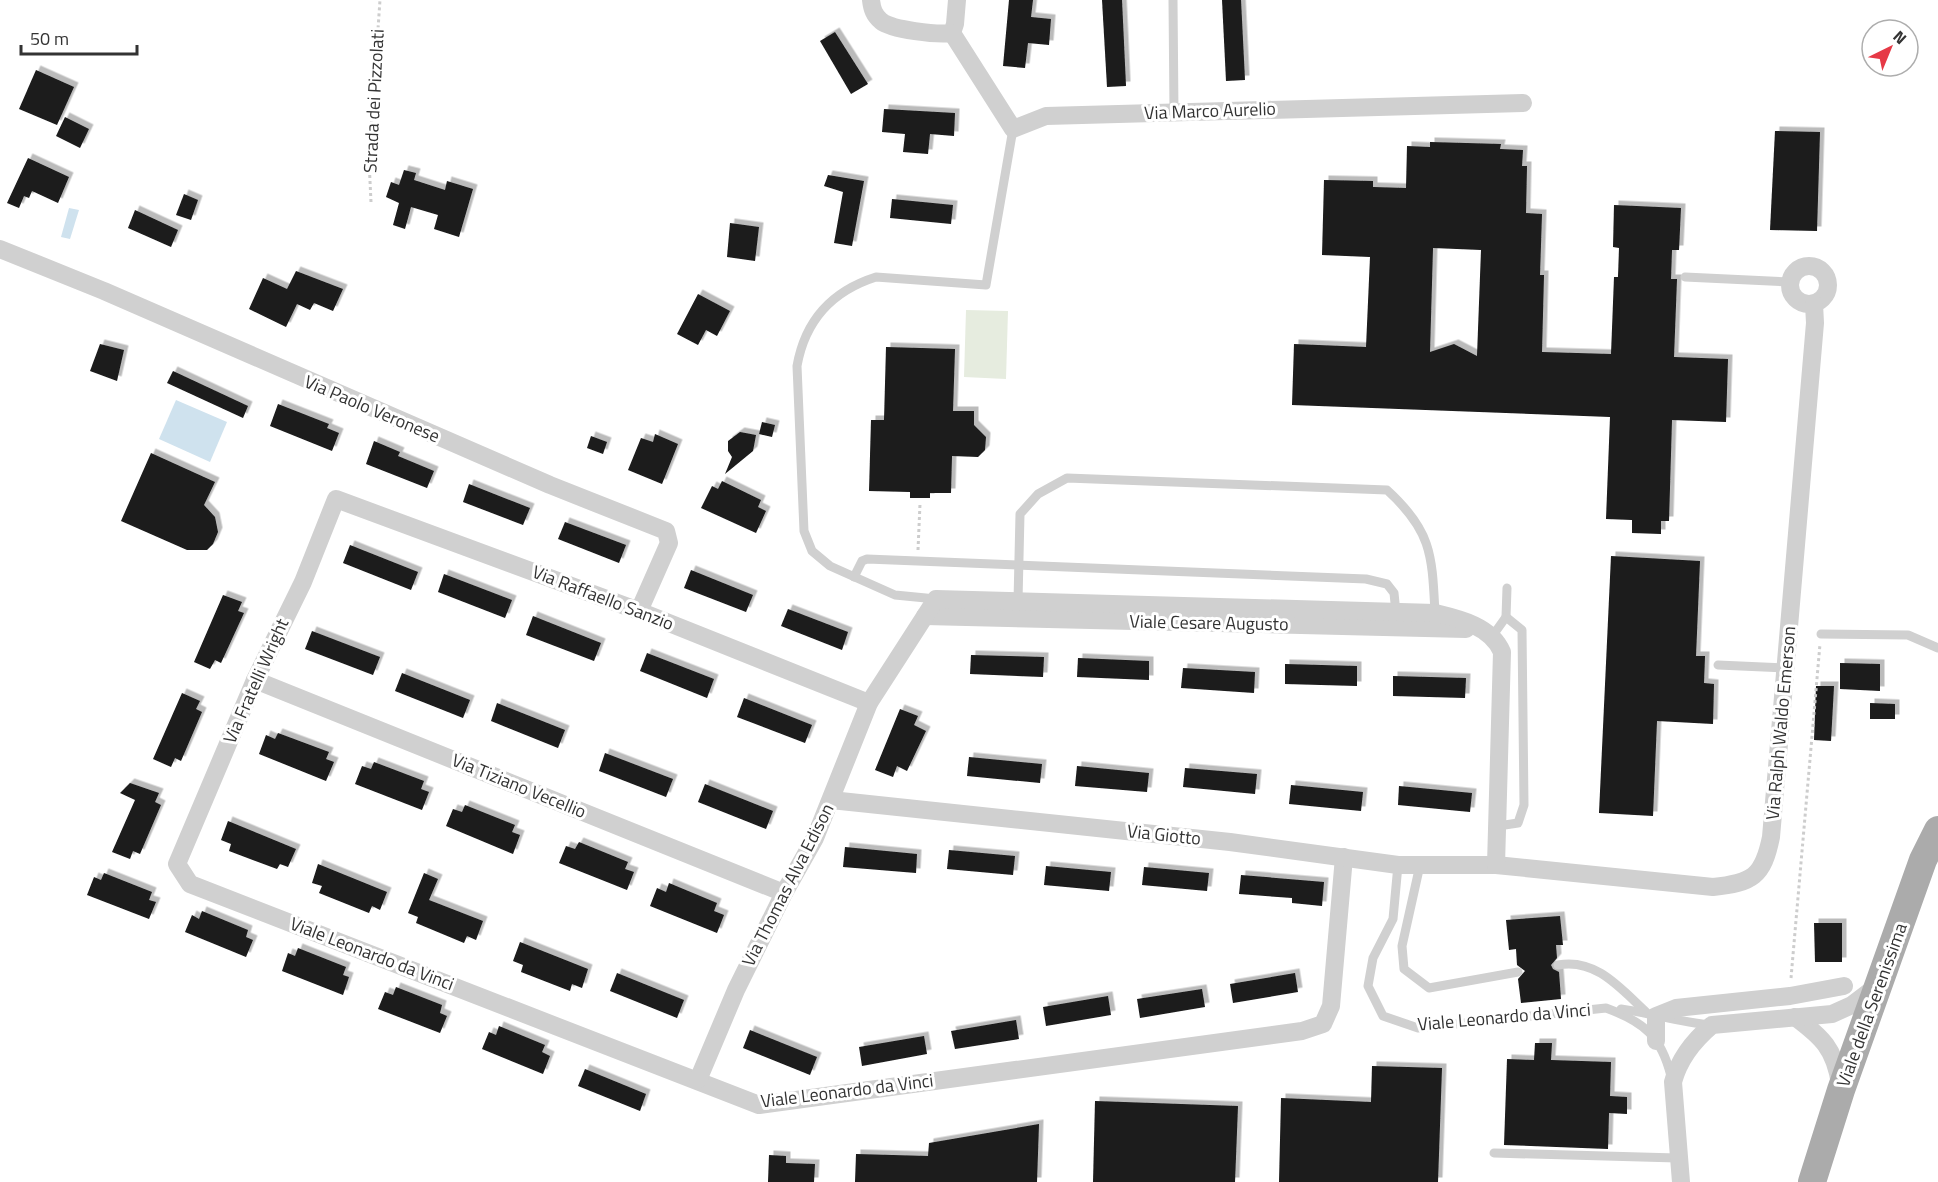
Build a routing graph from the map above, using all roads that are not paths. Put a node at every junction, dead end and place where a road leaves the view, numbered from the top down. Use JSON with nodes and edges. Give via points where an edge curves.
{"nodes":[{"id":1,"x":871,"y":0,"type":"edge"},
{"id":2,"x":957,"y":0,"type":"edge"},
{"id":3,"x":1173,"y":0,"type":"edge"},
{"id":4,"x":951,"y":33,"type":"junction"},
{"id":5,"x":1523,"y":103,"type":"dead end"},
{"id":6,"x":1174,"y":112,"type":"junction"},
{"id":7,"x":1013,"y":129,"type":"junction"},
{"id":8,"x":0,"y":249,"type":"edge"},
{"id":9,"x":1685,"y":277,"type":"dead end"},
{"id":10,"x":1791,"y":282,"type":"junction"},
{"id":11,"x":1814,"y":304,"type":"junction"},
{"id":12,"x":336,"y":499,"type":"joint"},
{"id":13,"x":1021,"y":563,"type":"junction"},
{"id":14,"x":854,"y":577,"type":"junction"},
{"id":15,"x":1507,"y":588,"type":"dead end"},
{"id":16,"x":936,"y":599,"type":"junction"},
{"id":17,"x":1018,"y":601,"type":"junction"},
{"id":18,"x":639,"y":611,"type":"junction"},
{"id":19,"x":1435,"y":614,"type":"junction"},
{"id":20,"x":925,"y":616,"type":"junction"},
{"id":21,"x":1506,"y":617,"type":"junction"},
{"id":22,"x":1396,"y":619,"type":"junction"},
{"id":23,"x":1821,"y":633,"type":"road end"},
{"id":24,"x":1491,"y":638,"type":"junction"},
{"id":25,"x":1938,"y":648,"type":"edge"},
{"id":26,"x":1718,"y":665,"type":"dead end"},
{"id":27,"x":1785,"y":668,"type":"junction"},
{"id":28,"x":255,"y":680,"type":"junction"},
{"id":29,"x":869,"y":703,"type":"junction"},
{"id":30,"x":831,"y":800,"type":"junction"},
{"id":31,"x":1498,"y":826,"type":"junction"},
{"id":32,"x":1938,"y":830,"type":"edge"},
{"id":33,"x":1344,"y":857,"type":"junction"},
{"id":34,"x":177,"y":864,"type":"joint"},
{"id":35,"x":1398,"y":865,"type":"junction"},
{"id":36,"x":1420,"y":865,"type":"junction"},
{"id":37,"x":1496,"y":865,"type":"junction"},
{"id":38,"x":784,"y":893,"type":"junction"},
{"id":39,"x":1558,"y":965,"type":"dead end"},
{"id":40,"x":1518,"y":972,"type":"dead end"},
{"id":41,"x":1879,"y":985,"type":"junction"},
{"id":42,"x":1844,"y":986,"type":"dead end"},
{"id":43,"x":1606,"y":1008,"type":"junction"},
{"id":44,"x":1651,"y":1014,"type":"junction"},
{"id":45,"x":1795,"y":1017,"type":"junction"},
{"id":46,"x":1712,"y":1025,"type":"junction"},
{"id":47,"x":1656,"y":1041,"type":"junction"},
{"id":48,"x":698,"y":1080,"type":"junction"},
{"id":49,"x":1673,"y":1082,"type":"junction"},
{"id":50,"x":1841,"y":1090,"type":"junction"},
{"id":51,"x":1494,"y":1153,"type":"dead end"},
{"id":52,"x":1677,"y":1158,"type":"junction"},
{"id":53,"x":1681,"y":1182,"type":"edge"},
{"id":54,"x":1812,"y":1182,"type":"edge"}],
"edges":[{"from":1,"to":4,"type":"street","via":[[872,11],[882,23],[937,35]]},
{"from":2,"to":4,"type":"street"},
{"from":3,"to":6,"type":"lane"},
{"from":4,"to":7,"type":"street"},
{"from":5,"to":6,"type":"street","name":"Via Marco Aurelio"},
{"from":6,"to":7,"type":"street","name":"Via Marco Aurelio","via":[[1046,116]]},
{"from":7,"to":14,"type":"lane","via":[[986,285],[876,277],[849,288],[826,305],[804,340],[796,380],[804,531],[817,557]]},
{"from":8,"to":18,"type":"street","name":"Via Paolo Veronese","via":[[666,531],[669,543]]},
{"from":9,"to":10,"type":"lane"},
{"from":10,"to":11,"type":"street","via":[[1794,296]]},
{"from":10,"to":11,"type":"street","name":"Via Ralph Waldo Emerson","via":[[1803,267],[1820,270],[1827,279],[1828,290]]},
{"from":11,"to":27,"type":"street","name":"Via Ralph Waldo Emerson"},
{"from":12,"to":18,"type":"street","name":"Via Raffaello Sanzio"},
{"from":12,"to":28,"type":"street","name":"Via Fratelli Wright","via":[[303,582]]},
{"from":13,"to":14,"type":"lane","via":[[867,559]]},
{"from":13,"to":17,"type":"lane"},
{"from":13,"to":19,"type":"lane","via":[[1020,514],[1038,495],[1066,478],[1386,490],[1407,508],[1425,540],[1432,560]]},
{"from":13,"to":22,"type":"lane","via":[[1366,579],[1387,584],[1394,593]]},
{"from":14,"to":16,"type":"lane","via":[[895,595]]},
{"from":15,"to":21,"type":"lane"},
{"from":16,"to":17,"type":"street","name":"Viale Cesare Augusto"},
{"from":16,"to":20,"type":"street","name":"Via Thomas Alva Edison"},
{"from":17,"to":22,"type":"street","name":"Viale Cesare Augusto"},
{"from":18,"to":29,"type":"street","name":"Via Raffaello Sanzio"},
{"from":19,"to":22,"type":"street","name":"Viale Cesare Augusto"},
{"from":19,"to":24,"type":"street","name":"Viale Cesare Augusto","via":[[1467,620]]},
{"from":20,"to":22,"type":"street","name":"Viale Cesare Augusto"},
{"from":20,"to":29,"type":"street","name":"Via Thomas Alva Edison"},
{"from":21,"to":24,"type":"lane"},
{"from":21,"to":31,"type":"lane","via":[[1522,630],[1524,805],[1518,823]]},
{"from":22,"to":24,"type":"street","name":"Viale Cesare Augusto","via":[[1463,628]]},
{"from":23,"to":25,"type":"lane","via":[[1908,635]]},
{"from":24,"to":31,"type":"street","via":[[1502,652]]},
{"from":26,"to":27,"type":"lane"},
{"from":27,"to":37,"type":"street","name":"Via Ralph Waldo Emerson","via":[[1771,837],[1767,860],[1756,875],[1740,884],[1713,887]]},
{"from":28,"to":34,"type":"street","name":"Via Fratelli Wright"},
{"from":28,"to":38,"type":"street","name":"Via Tiziano Vecellio"},
{"from":29,"to":30,"type":"street","name":"Via Thomas Alva Edison"},
{"from":30,"to":33,"type":"street","name":"Via Giotto"},
{"from":30,"to":38,"type":"street","name":"Via Thomas Alva Edison"},
{"from":31,"to":37,"type":"street"},
{"from":32,"to":41,"type":"main road","name":"Viale della Serenissima","via":[[1923,860]]},
{"from":33,"to":35,"type":"street","name":"Via Giotto"},
{"from":33,"to":48,"type":"street","name":"Viale Leonardo da Vinci","via":[[1331,1006],[1323,1024],[1302,1031],[759,1105]]},
{"from":34,"to":48,"type":"street","name":"Viale Leonardo da Vinci","via":[[190,884]]},
{"from":35,"to":36,"type":"street","name":"Via Giotto"},
{"from":35,"to":43,"type":"lane","name":"Viale Leonardo da Vinci","via":[[1393,919],[1373,958],[1368,986],[1383,1016],[1418,1028]]},
{"from":36,"to":37,"type":"street","name":"Via Giotto"},
{"from":36,"to":40,"type":"lane","name":"Viale Leonardo da Vinci","via":[[1402,946],[1404,969],[1429,988]]},
{"from":38,"to":48,"type":"street","name":"Via Thomas Alva Edison","via":[[736,990]]},
{"from":39,"to":44,"type":"lane","name":"Viale Leonardo da Vinci","via":[[1574,962],[1594,968]]},
{"from":41,"to":45,"type":"street","name":"Viale Leonardo da Vinci","via":[[1832,1014]]},
{"from":41,"to":50,"type":"main road","name":"Viale della Serenissima"},
{"from":42,"to":44,"type":"street"},
{"from":43,"to":44,"type":"lane","name":"Viale Leonardo da Vinci"},
{"from":43,"to":47,"type":"lane","name":"Viale Leonardo da Vinci","via":[[1647,1028]]},
{"from":44,"to":46,"type":"lane","name":"Viale Leonardo da Vinci","via":[[1674,1022]]},
{"from":44,"to":47,"type":"street"},
{"from":45,"to":46,"type":"street","name":"Viale Leonardo da Vinci"},
{"from":45,"to":50,"type":"street","via":[[1820,1036],[1837,1061]]},
{"from":46,"to":49,"type":"street","name":"Viale Leonardo da Vinci","via":[[1677,1066]]},
{"from":47,"to":49,"type":"lane","name":"Viale Leonardo da Vinci","via":[[1666,1057]]},
{"from":49,"to":52,"type":"street","name":"Viale Leonardo da Vinci"},
{"from":50,"to":54,"type":"main road","name":"Viale della Serenissima"},
{"from":51,"to":52,"type":"lane"},
{"from":52,"to":53,"type":"street","name":"Viale Leonardo da Vinci"}]}
